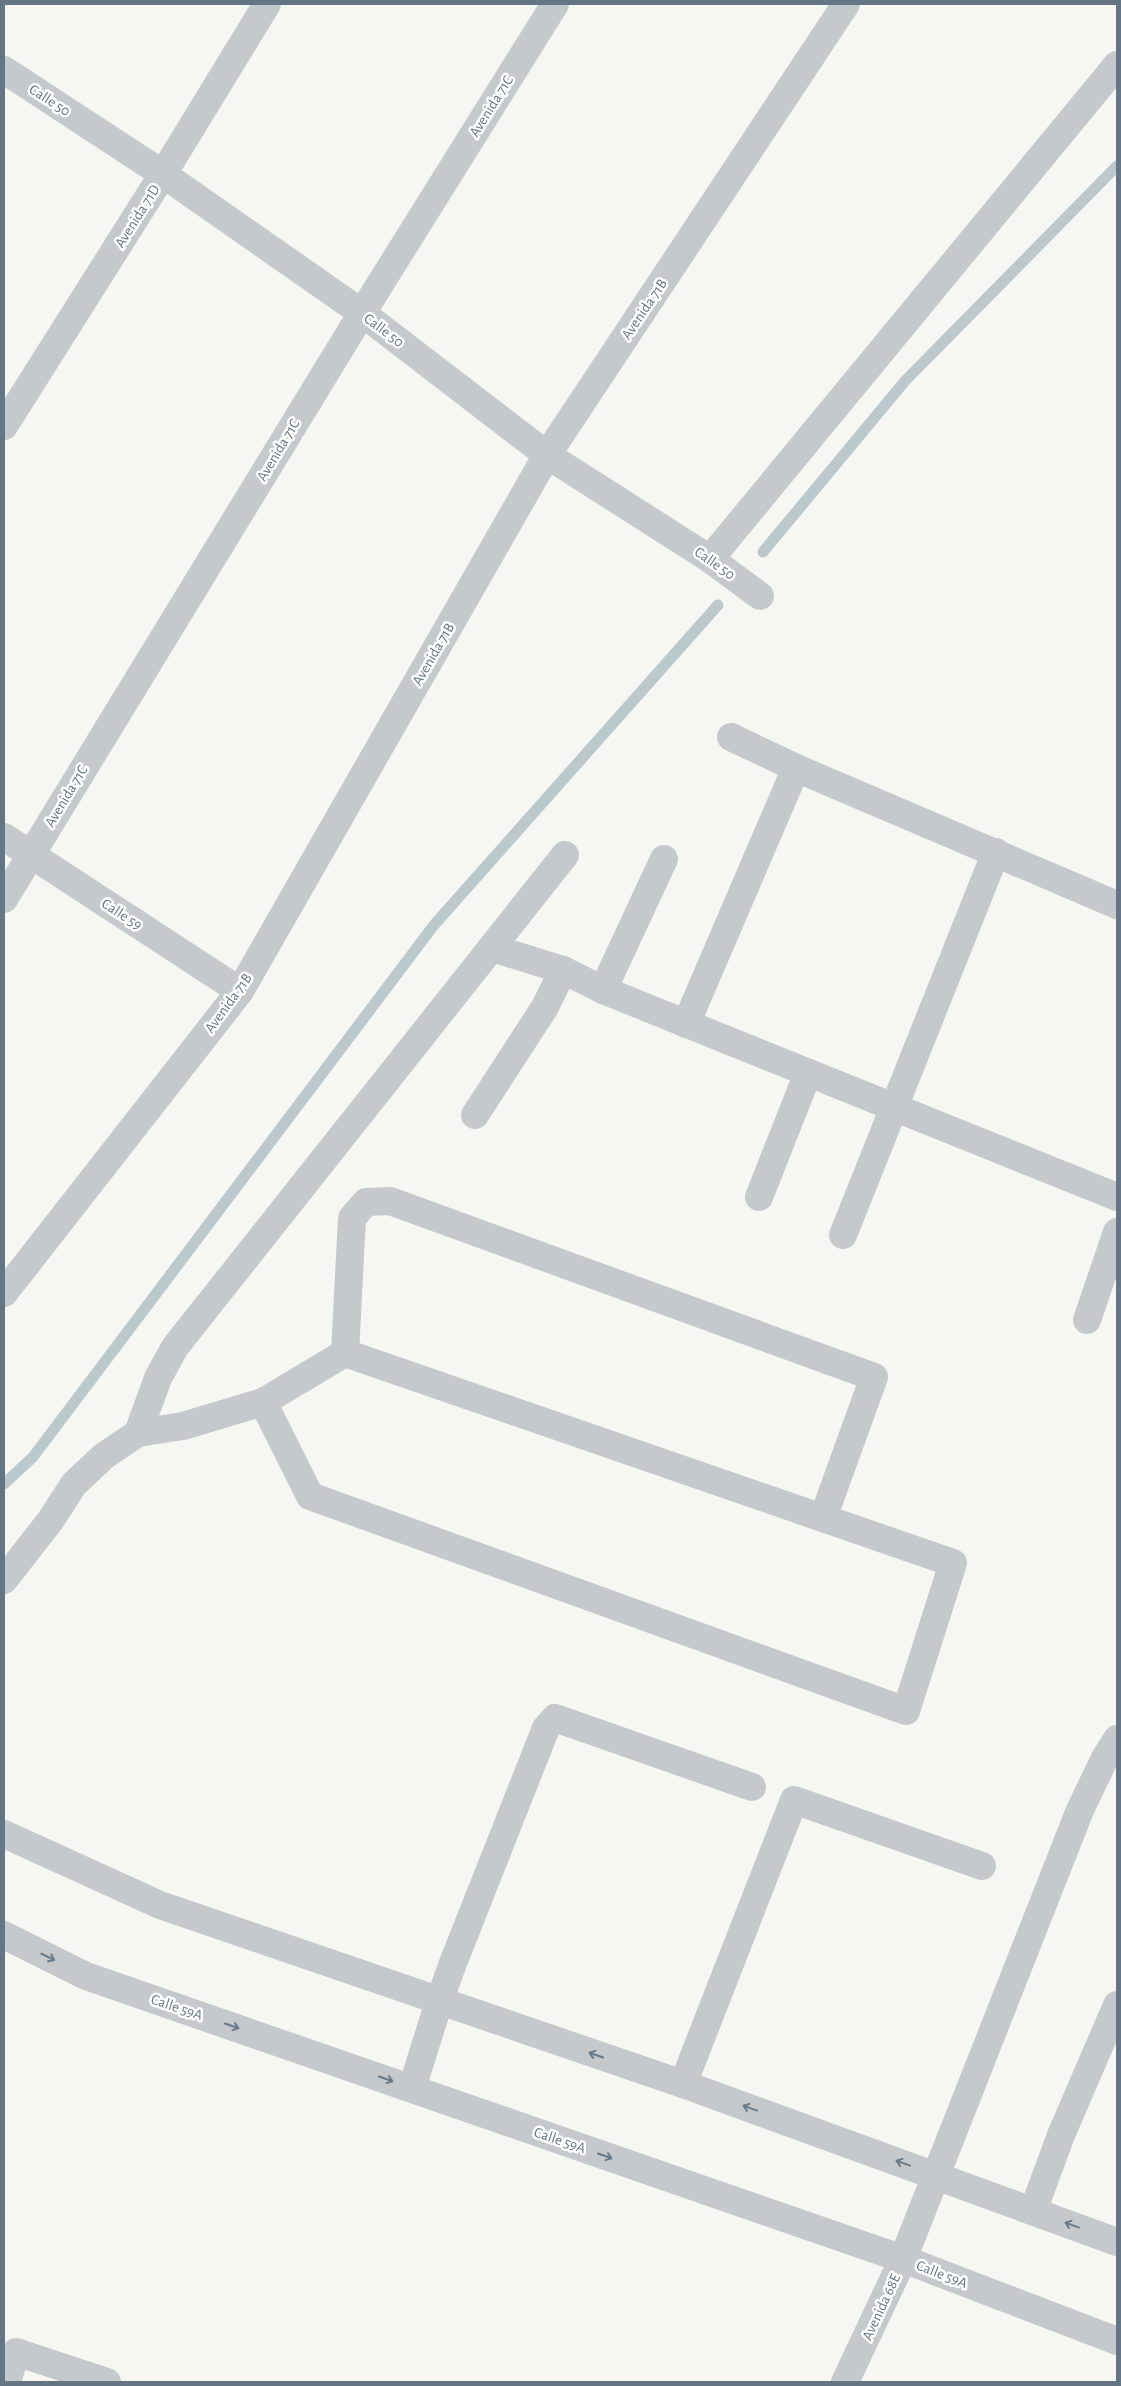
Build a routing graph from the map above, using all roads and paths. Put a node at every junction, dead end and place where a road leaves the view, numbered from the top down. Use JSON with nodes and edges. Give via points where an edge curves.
{"nodes":[{"id":1,"x":267,"y":4,"type":"edge"},
{"id":2,"x":555,"y":4,"type":"edge"},
{"id":3,"x":846,"y":4,"type":"edge"},
{"id":4,"x":1117,"y":65,"type":"edge"},
{"id":5,"x":4,"y":70,"type":"edge"},
{"id":6,"x":163,"y":174,"type":"junction"},
{"id":7,"x":362,"y":313,"type":"junction"},
{"id":8,"x":4,"y":426,"type":"edge"},
{"id":9,"x":547,"y":455,"type":"junction"},
{"id":10,"x":710,"y":559,"type":"junction"},
{"id":11,"x":760,"y":596,"type":"dead end"},
{"id":12,"x":731,"y":737,"type":"dead end"},
{"id":13,"x":796,"y":768,"type":"junction"},
{"id":14,"x":4,"y":836,"type":"edge"},
{"id":15,"x":996,"y":852,"type":"junction"},
{"id":16,"x":31,"y":854,"type":"junction"},
{"id":17,"x":565,"y":856,"type":"dead end"},
{"id":18,"x":664,"y":859,"type":"dead end"},
{"id":19,"x":4,"y":899,"type":"edge"},
{"id":20,"x":1117,"y":905,"type":"edge"},
{"id":21,"x":492,"y":948,"type":"junction"},
{"id":22,"x":563,"y":970,"type":"junction"},
{"id":23,"x":603,"y":990,"type":"junction"},
{"id":24,"x":240,"y":991,"type":"junction"},
{"id":25,"x":686,"y":1024,"type":"junction"},
{"id":26,"x":808,"y":1073,"type":"junction"},
{"id":27,"x":894,"y":1108,"type":"junction"},
{"id":28,"x":475,"y":1115,"type":"dead end"},
{"id":29,"x":759,"y":1197,"type":"dead end"},
{"id":30,"x":1117,"y":1197,"type":"edge"},
{"id":31,"x":1117,"y":1232,"type":"edge"},
{"id":32,"x":843,"y":1235,"type":"dead end"},
{"id":33,"x":4,"y":1293,"type":"edge"},
{"id":34,"x":1087,"y":1320,"type":"dead end"},
{"id":35,"x":345,"y":1353,"type":"junction"},
{"id":36,"x":263,"y":1402,"type":"junction"},
{"id":37,"x":138,"y":1433,"type":"junction"},
{"id":38,"x":823,"y":1518,"type":"junction"},
{"id":39,"x":4,"y":1580,"type":"edge"},
{"id":40,"x":1117,"y":1739,"type":"edge"},
{"id":41,"x":752,"y":1787,"type":"dead end"},
{"id":42,"x":4,"y":1834,"type":"edge"},
{"id":43,"x":982,"y":1866,"type":"dead end"},
{"id":44,"x":4,"y":1935,"type":"edge"},
{"id":45,"x":439,"y":2002,"type":"junction"},
{"id":46,"x":1117,"y":2004,"type":"edge"},
{"id":47,"x":683,"y":2084,"type":"junction"},
{"id":48,"x":412,"y":2088,"type":"junction"},
{"id":49,"x":935,"y":2174,"type":"junction"},
{"id":50,"x":1033,"y":2210,"type":"junction"},
{"id":51,"x":1117,"y":2242,"type":"edge"},
{"id":52,"x":903,"y":2260,"type":"junction"},
{"id":53,"x":1117,"y":2341,"type":"edge"},
{"id":54,"x":7,"y":2382,"type":"edge"},
{"id":55,"x":107,"y":2382,"type":"edge"},
{"id":56,"x":846,"y":2382,"type":"edge"}],
"edges":[{"from":1,"to":6,"type":"street","name":"Avenida 71D"},
{"from":2,"to":7,"type":"street","name":"Avenida 71C"},
{"from":3,"to":9,"type":"street","name":"Avenida 71B"},
{"from":4,"to":10,"type":"street"},
{"from":5,"to":6,"type":"street","name":"Calle 50"},
{"from":6,"to":7,"type":"street","name":"Calle 50"},
{"from":6,"to":8,"type":"street","name":"Avenida 71D"},
{"from":7,"to":9,"type":"street","name":"Calle 50"},
{"from":7,"to":16,"type":"street","name":"Avenida 71C"},
{"from":9,"to":10,"type":"street","name":"Calle 50"},
{"from":9,"to":24,"type":"street","name":"Avenida 71B"},
{"from":10,"to":11,"type":"street","name":"Calle 50"},
{"from":12,"to":13,"type":"street"},
{"from":13,"to":15,"type":"street"},
{"from":13,"to":25,"type":"street"},
{"from":14,"to":16,"type":"street","name":"Calle 59"},
{"from":15,"to":20,"type":"street"},
{"from":15,"to":27,"type":"street"},
{"from":16,"to":19,"type":"street","name":"Avenida 71C"},
{"from":16,"to":24,"type":"street","name":"Calle 59"},
{"from":17,"to":21,"type":"street"},
{"from":18,"to":23,"type":"street"},
{"from":21,"to":22,"type":"street"},
{"from":21,"to":37,"type":"street","via":[[174,1347],[158,1378]]},
{"from":22,"to":23,"type":"street"},
{"from":22,"to":28,"type":"street","via":[[546,1008]]},
{"from":23,"to":25,"type":"street"},
{"from":24,"to":33,"type":"street","name":"Avenida 71B"},
{"from":25,"to":26,"type":"street"},
{"from":26,"to":27,"type":"street"},
{"from":26,"to":29,"type":"street"},
{"from":27,"to":30,"type":"street"},
{"from":27,"to":32,"type":"street"},
{"from":31,"to":34,"type":"street"},
{"from":35,"to":36,"type":"street"},
{"from":35,"to":38,"type":"street"},
{"from":35,"to":38,"type":"street","via":[[352,1218],[366,1202],[390,1201],[874,1377]]},
{"from":36,"to":37,"type":"street","via":[[183,1426]]},
{"from":36,"to":38,"type":"street","via":[[310,1496],[906,1711],[952,1563]]},
{"from":37,"to":39,"type":"street","via":[[104,1456],[74,1484]]},
{"from":40,"to":49,"type":"street","name":"Avenida 68E","via":[[1104,1758],[1080,1810]]},
{"from":41,"to":45,"type":"street","via":[[555,1718],[546,1728]]},
{"from":42,"to":45,"type":"street","via":[[160,1905]]},
{"from":43,"to":47,"type":"street","via":[[794,1800]]},
{"from":44,"to":48,"type":"street","name":"Calle 59A","one_way":true,"via":[[86,1976]]},
{"from":47,"to":45,"type":"street","one_way":true},
{"from":45,"to":48,"type":"street"},
{"from":46,"to":50,"type":"street"},
{"from":49,"to":47,"type":"street","one_way":true},
{"from":48,"to":52,"type":"street","name":"Calle 59A","one_way":true},
{"from":49,"to":50,"type":"street"},
{"from":49,"to":52,"type":"street","name":"Avenida 68E"},
{"from":51,"to":50,"type":"street","one_way":true},
{"from":52,"to":53,"type":"street","name":"Calle 59A"},
{"from":52,"to":56,"type":"street","name":"Avenida 68E"},
{"from":54,"to":55,"type":"street","via":[[16,2352]]}]}
